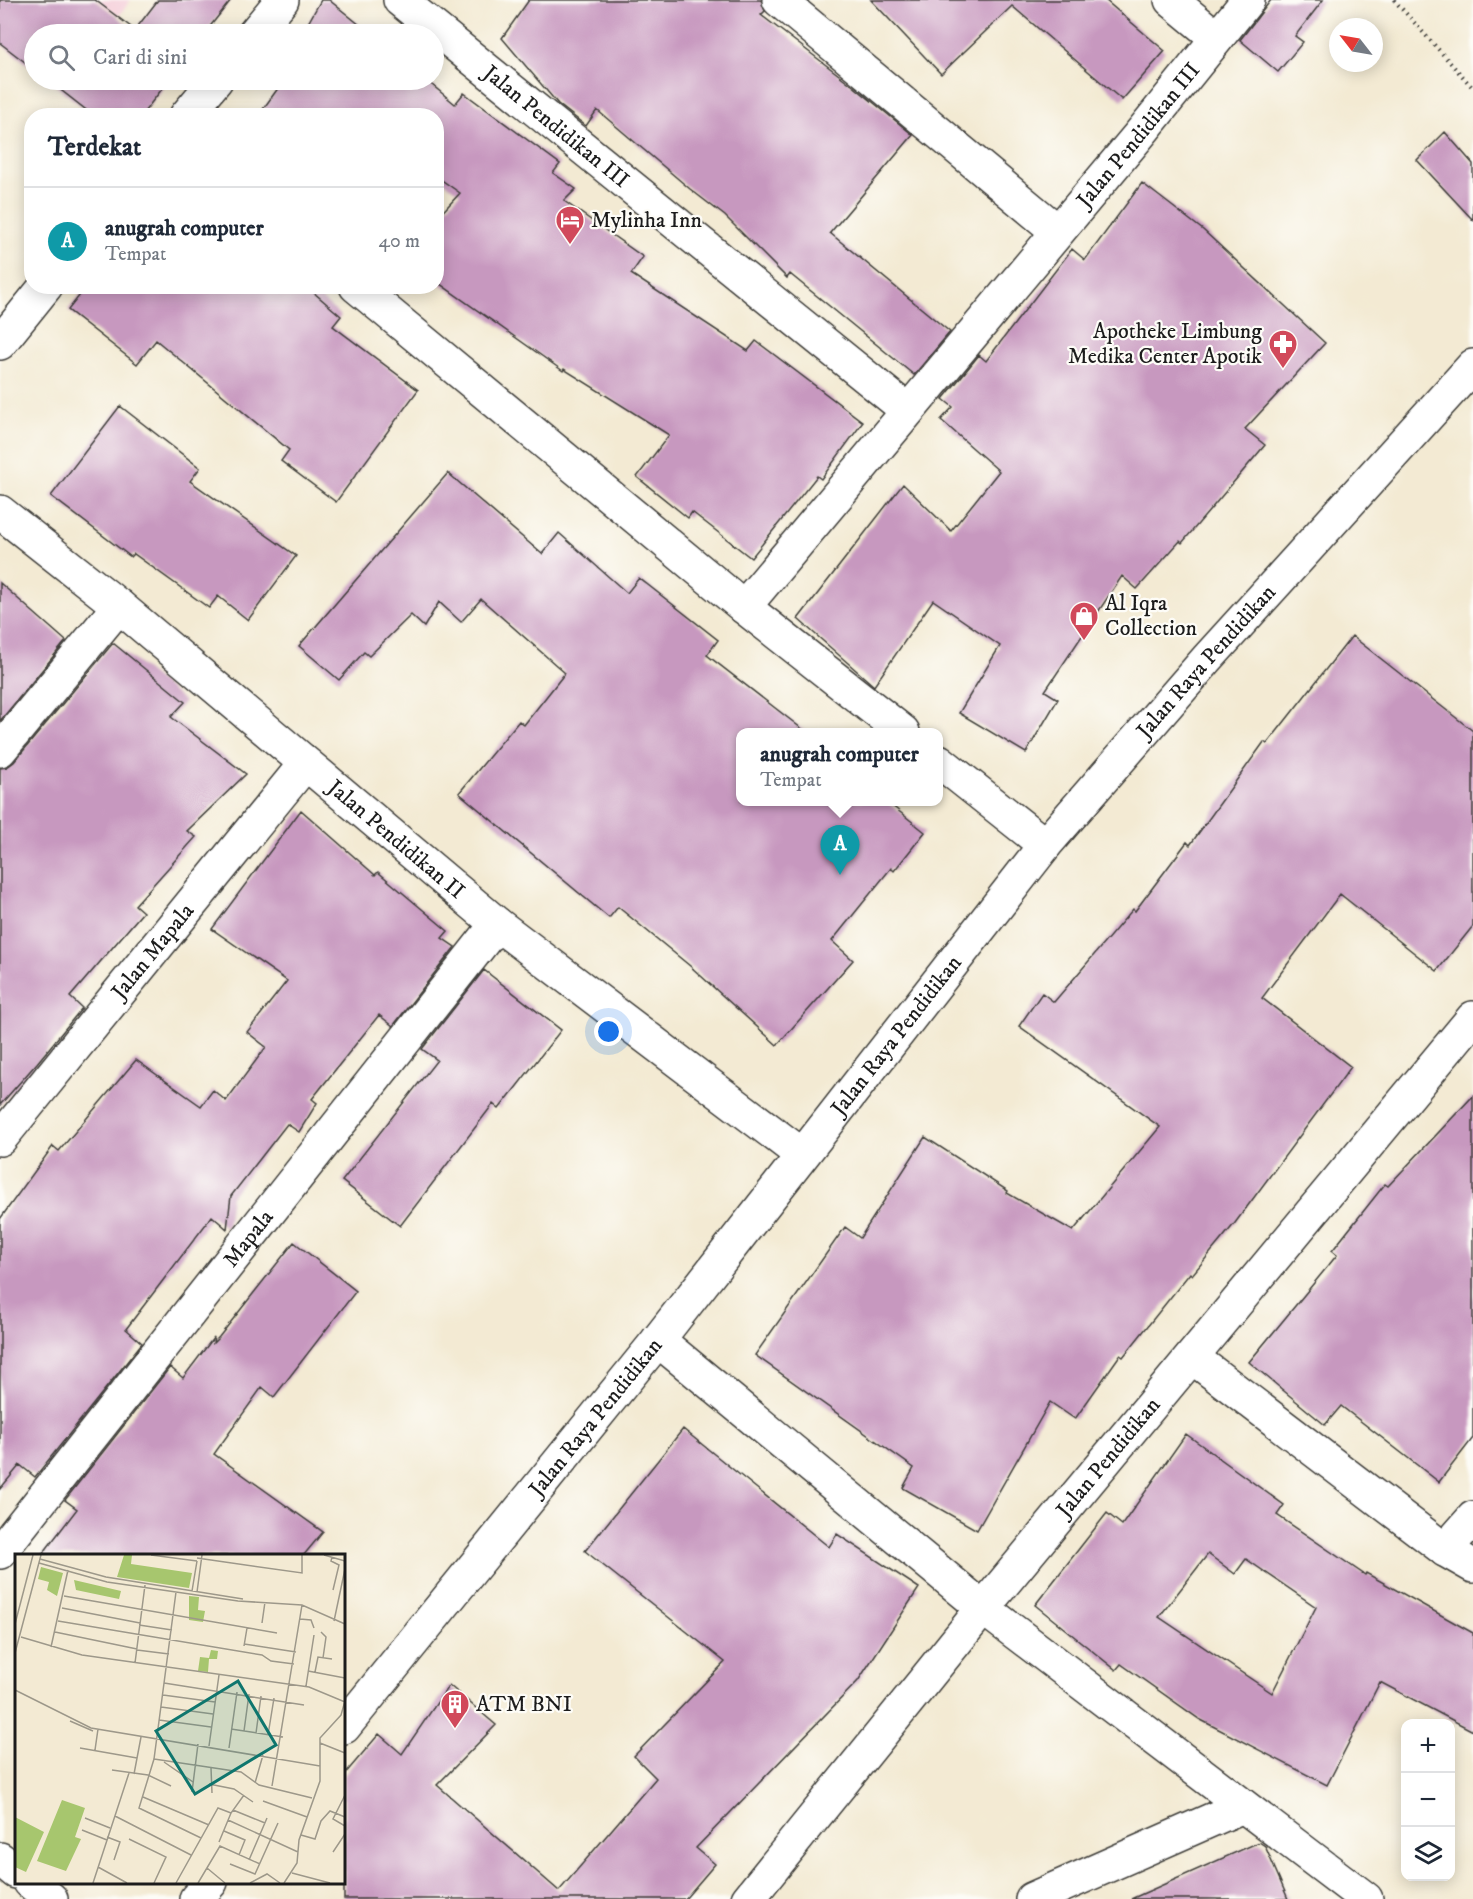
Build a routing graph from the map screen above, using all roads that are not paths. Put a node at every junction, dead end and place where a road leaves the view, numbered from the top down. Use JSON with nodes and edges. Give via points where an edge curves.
{"nodes":[{"id":1,"x":282,"y":0,"type":"edge"},
{"id":2,"x":400,"y":0,"type":"edge"},
{"id":3,"x":779,"y":0,"type":"edge"},
{"id":4,"x":1171,"y":0,"type":"edge"},
{"id":5,"x":1248,"y":0,"type":"edge"},
{"id":6,"x":262,"y":24,"type":"edge"},
{"id":7,"x":430,"y":24,"type":"edge"},
{"id":8,"x":444,"y":36,"type":"edge"},
{"id":9,"x":1217,"y":38,"type":"junction"},
{"id":10,"x":208,"y":90,"type":"edge"},
{"id":11,"x":193,"y":108,"type":"edge"},
{"id":12,"x":1057,"y":231,"type":"junction"},
{"id":13,"x":40,"y":294,"type":"edge"},
{"id":14,"x":366,"y":294,"type":"edge"},
{"id":15,"x":0,"y":344,"type":"edge"},
{"id":16,"x":1473,"y":366,"type":"edge"},
{"id":17,"x":908,"y":410,"type":"junction"},
{"id":18,"x":0,"y":512,"type":"edge"},
{"id":19,"x":119,"y":606,"type":"junction"},
{"id":20,"x":744,"y":607,"type":"junction"},
{"id":21,"x":898,"y":728,"type":"edge"},
{"id":22,"x":0,"y":750,"type":"edge"},
{"id":23,"x":305,"y":764,"type":"junction"},
{"id":24,"x":943,"y":764,"type":"edge"},
{"id":25,"x":1045,"y":845,"type":"junction"},
{"id":26,"x":497,"y":924,"type":"junction"},
{"id":27,"x":1473,"y":1018,"type":"edge"},
{"id":28,"x":0,"y":1139,"type":"edge"},
{"id":29,"x":802,"y":1155,"type":"junction"},
{"id":30,"x":658,"y":1340,"type":"junction"},
{"id":31,"x":1192,"y":1357,"type":"junction"},
{"id":32,"x":1473,"y":1518,"type":"edge"},
{"id":33,"x":1445,"y":1550,"type":"junction"},
{"id":34,"x":0,"y":1552,"type":"edge"},
{"id":35,"x":1473,"y":1566,"type":"edge"},
{"id":36,"x":983,"y":1608,"type":"junction"},
{"id":37,"x":345,"y":1726,"type":"edge"},
{"id":38,"x":1244,"y":1806,"type":"junction"},
{"id":39,"x":0,"y":1859,"type":"edge"},
{"id":40,"x":15,"y":1871,"type":"edge"},
{"id":41,"x":32,"y":1884,"type":"edge"},
{"id":42,"x":209,"y":1884,"type":"edge"},
{"id":43,"x":51,"y":1899,"type":"edge"},
{"id":44,"x":196,"y":1899,"type":"edge"},
{"id":45,"x":748,"y":1899,"type":"edge"},
{"id":46,"x":1032,"y":1899,"type":"edge"},
{"id":47,"x":1366,"y":1899,"type":"edge"}],
"edges":[{"from":1,"to":6,"type":"street"},
{"from":2,"to":7,"type":"street","name":"Jalan Pendidikan III"},
{"from":3,"to":12,"type":"street"},
{"from":4,"to":9,"type":"street"},
{"from":5,"to":9,"type":"street","name":"Jalan Pendidikan III"},
{"from":8,"to":17,"type":"street","name":"Jalan Pendidikan III"},
{"from":9,"to":12,"type":"street","name":"Jalan Pendidikan III"},
{"from":10,"to":11,"type":"street"},
{"from":12,"to":17,"type":"street","name":"Jalan Pendidikan III"},
{"from":13,"to":15,"type":"street"},
{"from":14,"to":20,"type":"street"},
{"from":16,"to":25,"type":"street","name":"Jalan Raya Pendidikan","via":[[1207,659]]},
{"from":17,"to":20,"type":"street","name":"Jalan Pendidikan III"},
{"from":18,"to":19,"type":"street","name":"Jalan Pendidikan II"},
{"from":19,"to":22,"type":"street"},
{"from":19,"to":23,"type":"street","name":"Jalan Pendidikan II"},
{"from":20,"to":21,"type":"street"},
{"from":23,"to":26,"type":"street","name":"Jalan Pendidikan II"},
{"from":23,"to":28,"type":"street","name":"Jalan Mapala"},
{"from":24,"to":25,"type":"street"},
{"from":25,"to":29,"type":"street","name":"Jalan Raya Pendidikan"},
{"from":26,"to":29,"type":"street","name":"Jalan Pendidikan II"},
{"from":26,"to":34,"type":"street","name":"Mapala"},
{"from":27,"to":31,"type":"street","name":"Jalan Pendidikan"},
{"from":29,"to":30,"type":"street","name":"Jalan Raya Pendidikan"},
{"from":30,"to":36,"type":"street"},
{"from":30,"to":37,"type":"street","name":"Jalan Raya Pendidikan"},
{"from":31,"to":33,"type":"street"},
{"from":31,"to":36,"type":"street","name":"Jalan Pendidikan"},
{"from":32,"to":33,"type":"street"},
{"from":33,"to":35,"type":"street"},
{"from":36,"to":38,"type":"street"},
{"from":36,"to":45,"type":"street","name":"Jalan Pendidikan"},
{"from":38,"to":46,"type":"street"},
{"from":38,"to":47,"type":"street"},
{"from":39,"to":40,"type":"street"},
{"from":41,"to":43,"type":"street"},
{"from":42,"to":44,"type":"street"}]}
